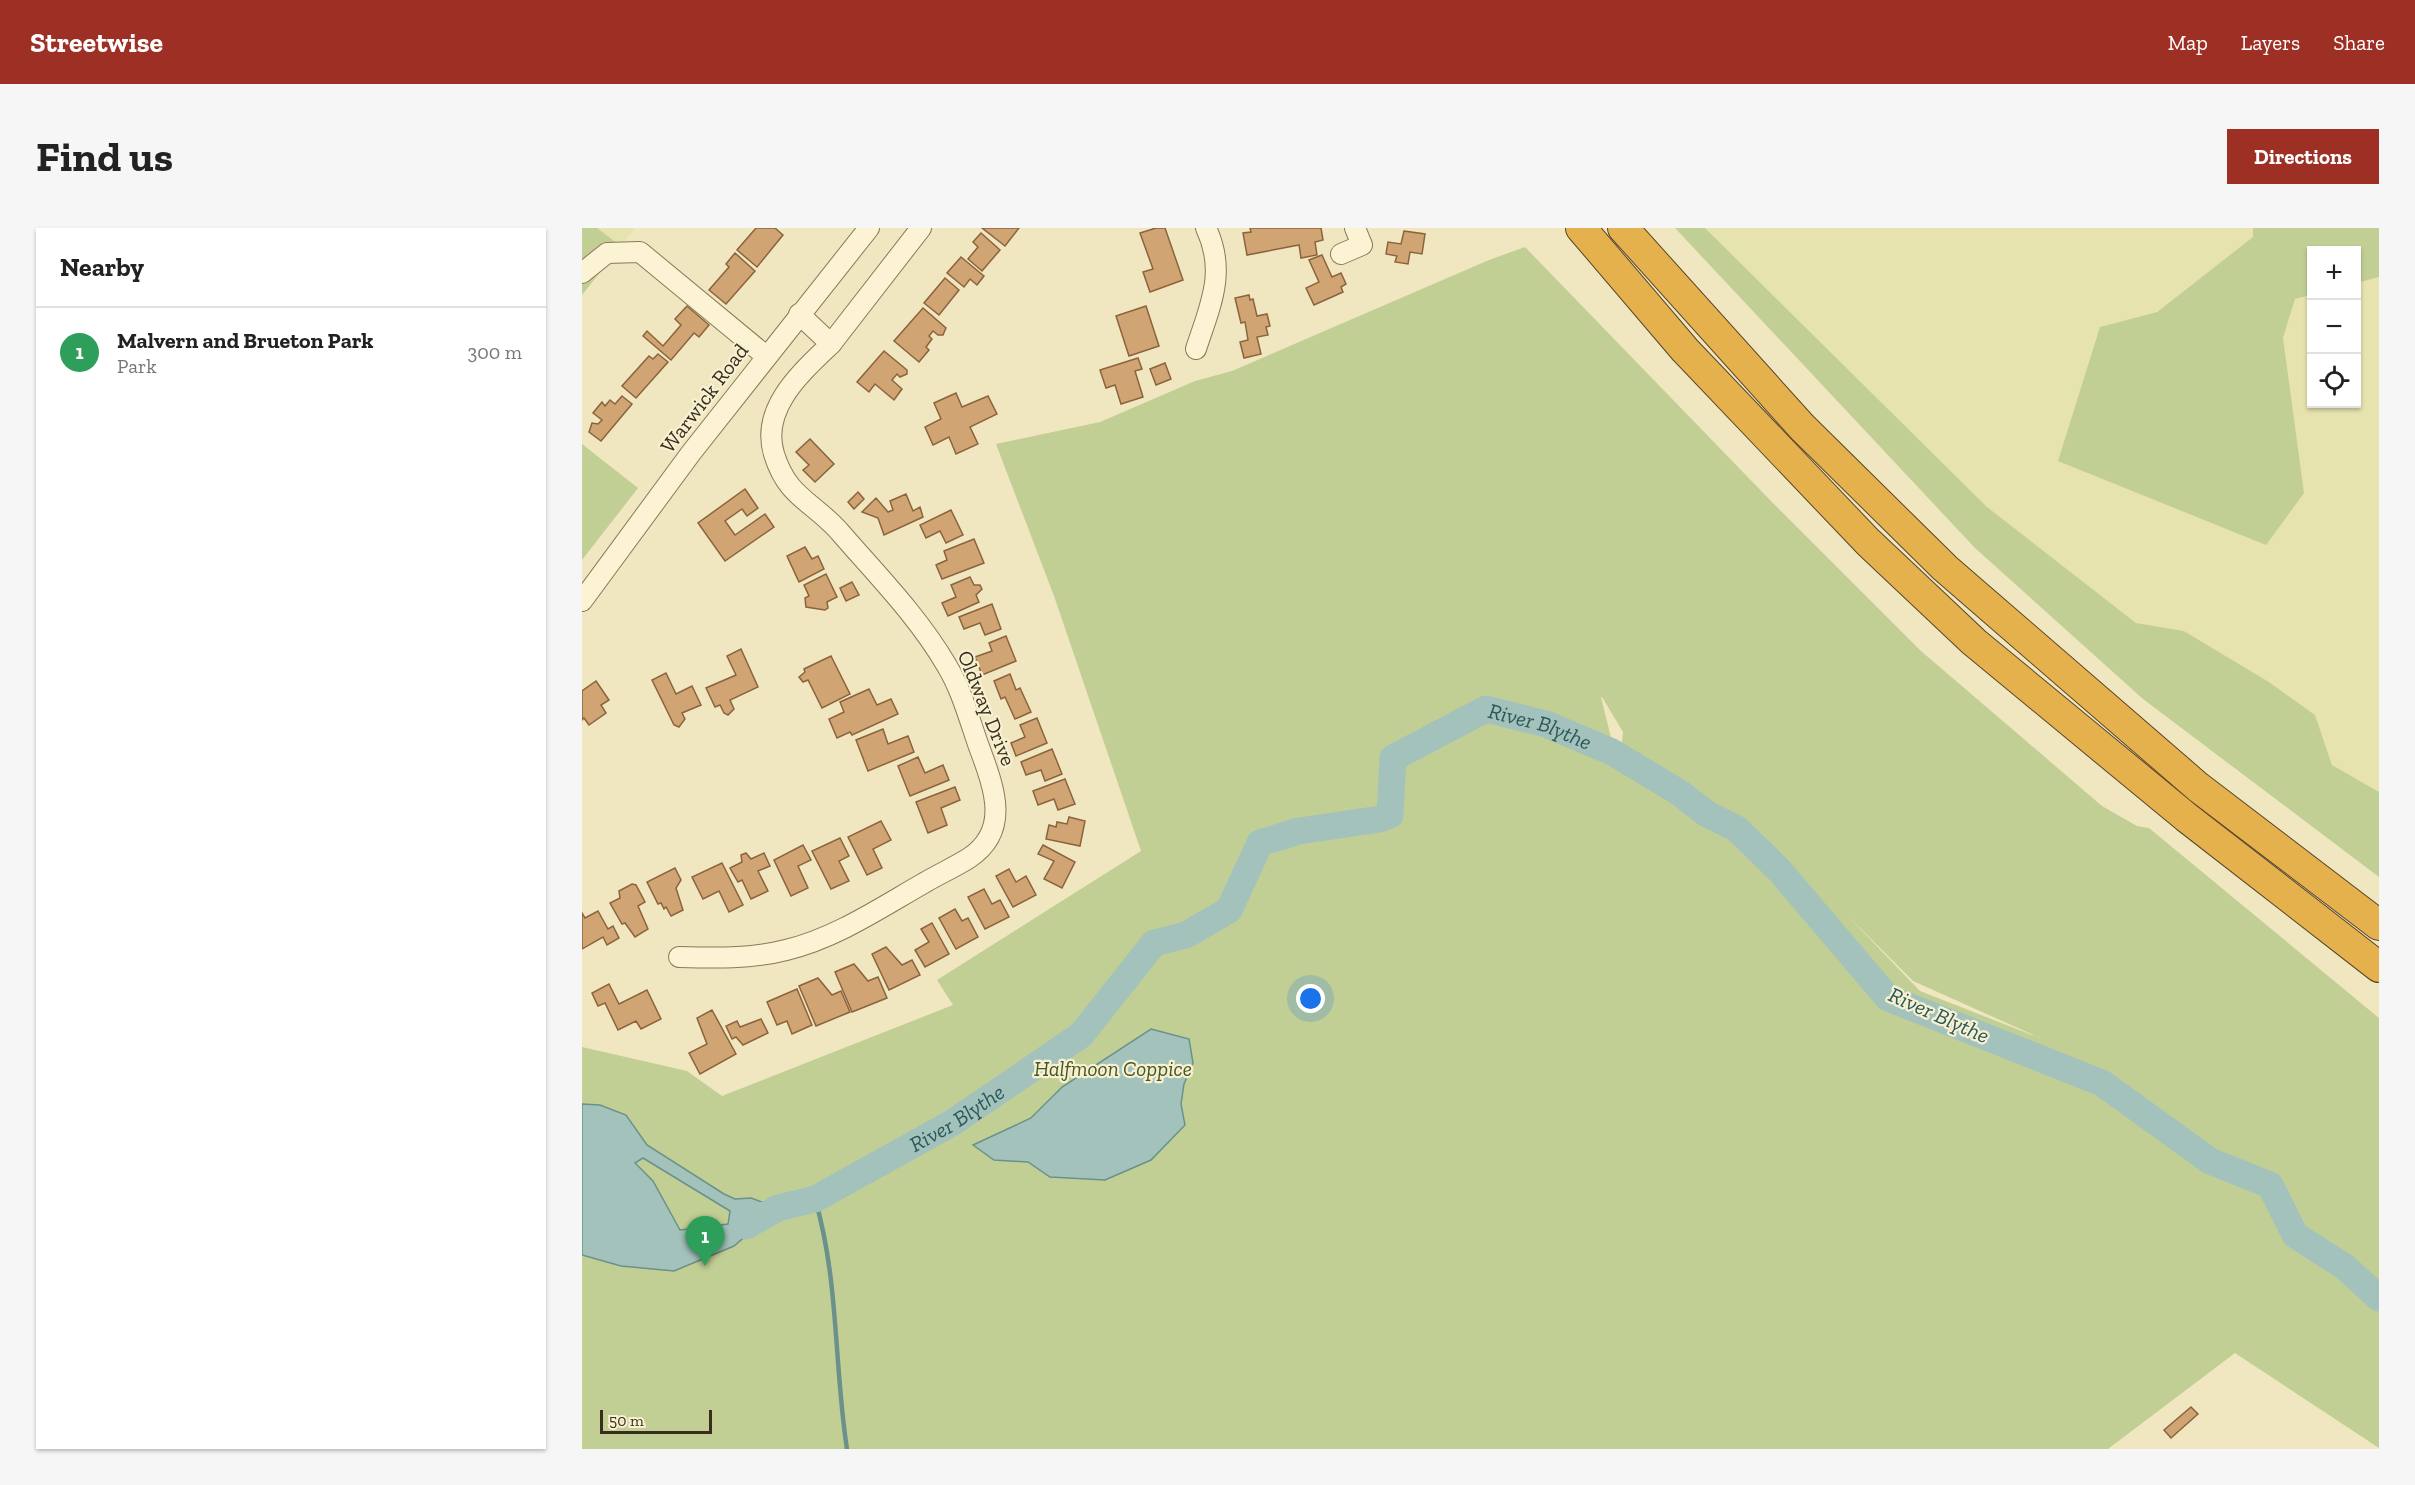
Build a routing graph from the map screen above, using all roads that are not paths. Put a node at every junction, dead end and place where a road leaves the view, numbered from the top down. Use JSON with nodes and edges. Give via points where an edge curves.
{"nodes":[{"id":1,"x":869,"y":228,"type":"edge"},
{"id":2,"x":921,"y":228,"type":"edge"},
{"id":3,"x":1206,"y":228,"type":"edge"},
{"id":4,"x":1355,"y":228,"type":"edge"},
{"id":5,"x":1581,"y":228,"type":"edge"},
{"id":6,"x":1623,"y":228,"type":"edge"},
{"id":7,"x":1341,"y":254,"type":"dead end"},
{"id":8,"x":582,"y":273,"type":"edge"},
{"id":9,"x":799,"y":314,"type":"junction"},
{"id":10,"x":831,"y":344,"type":"junction"},
{"id":11,"x":1196,"y":349,"type":"dead end"},
{"id":12,"x":766,"y":356,"type":"junction"},
{"id":13,"x":582,"y":601,"type":"edge"},
{"id":14,"x":2379,"y":925,"type":"edge"},
{"id":15,"x":679,"y":957,"type":"dead end"},
{"id":16,"x":2379,"y":967,"type":"edge"}],
"edges":[{"from":1,"to":9,"type":"street","name":"Warwick Road"},
{"from":2,"to":10,"type":"street"},
{"from":3,"to":11,"type":"street","via":[[1217,265],[1216,284]]},
{"from":4,"to":7,"type":"street","via":[[1362,245]]},
{"from":5,"to":16,"type":"highway","via":[[1685,350],[1868,542],[1974,642],[2186,817]]},
{"from":6,"to":14,"type":"highway","via":[[1802,427],[1945,568],[2198,787]]},
{"from":8,"to":12,"type":"street","via":[[607,253],[640,252]]},
{"from":9,"to":10,"type":"street"},
{"from":9,"to":12,"type":"street","name":"Warwick Road"},
{"from":10,"to":15,"type":"street","name":"Oldway Drive","via":[[784,393],[772,420],[772,451],[782,477],[797,496],[833,524],[918,622],[948,667],[992,782],[998,814],[989,837],[971,856],[842,929],[786,950],[735,958]]},
{"from":12,"to":13,"type":"street","name":"Warwick Road"}]}
